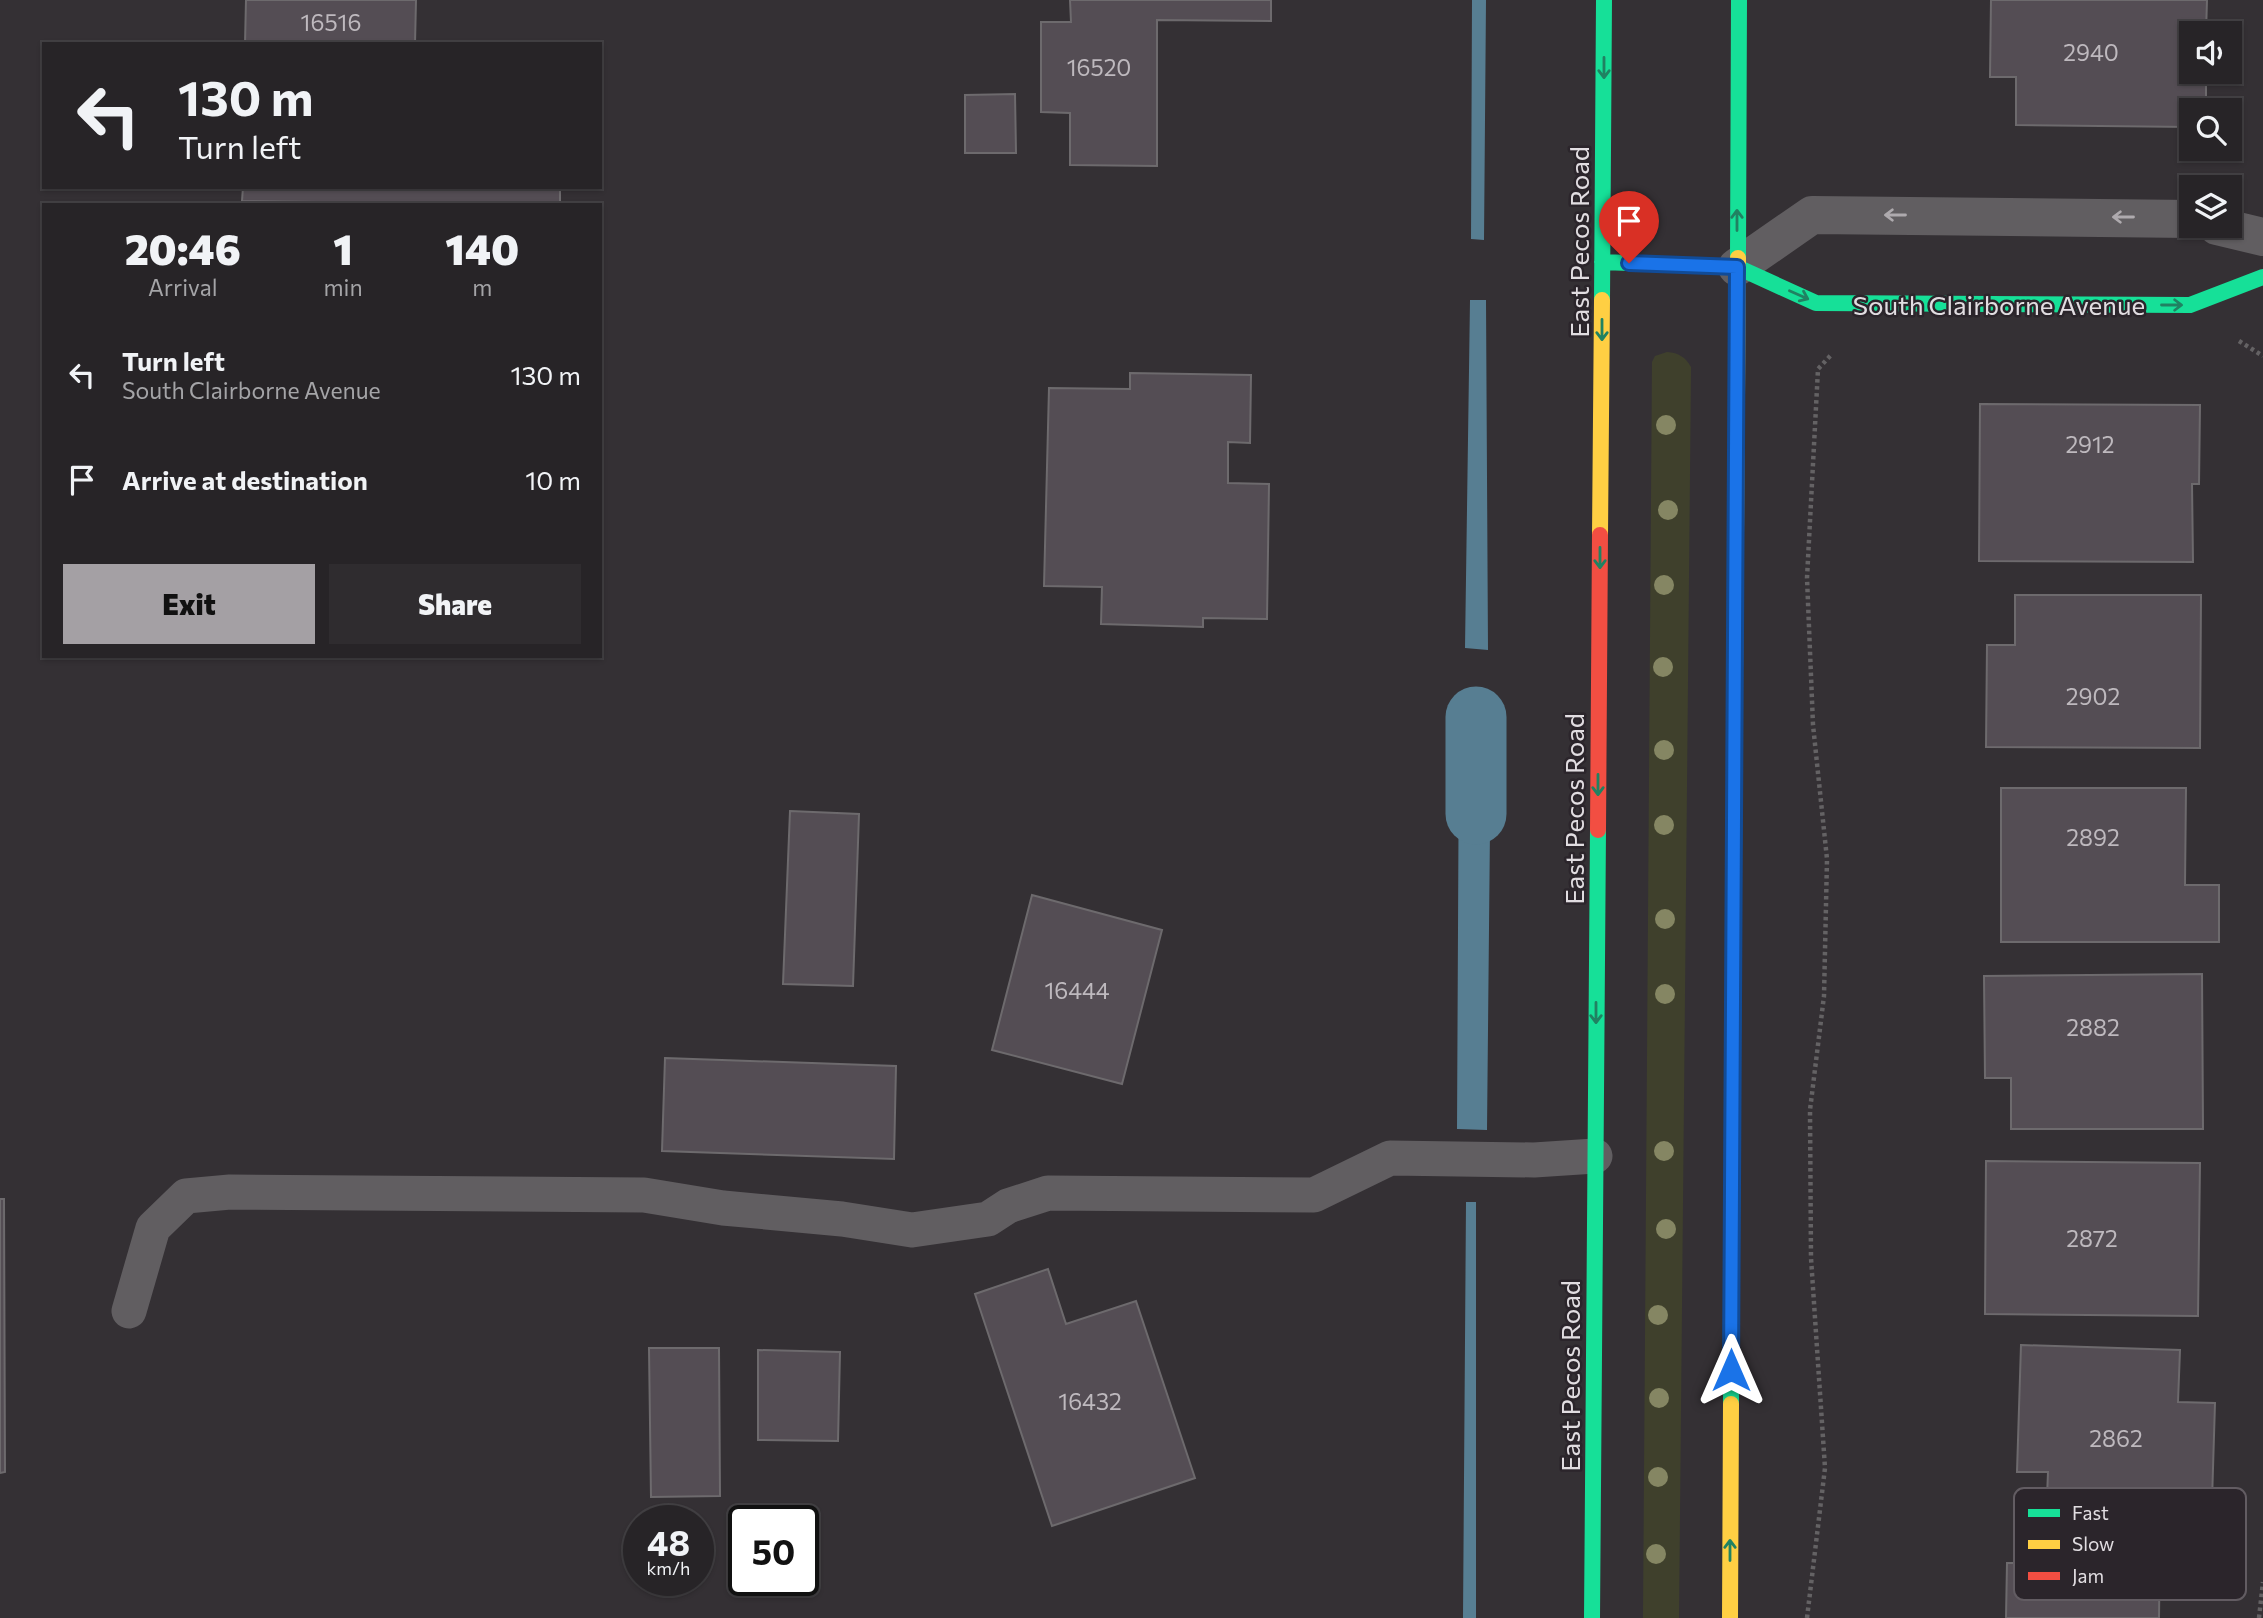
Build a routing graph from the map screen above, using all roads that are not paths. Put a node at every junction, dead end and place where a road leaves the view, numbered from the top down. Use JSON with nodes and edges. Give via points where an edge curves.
{"nodes":[{"id":1,"x":1604,"y":0,"type":"edge"},
{"id":2,"x":1738,"y":0,"type":"edge"},
{"id":3,"x":2179,"y":219,"type":"edge"},
{"id":4,"x":2242,"y":232,"type":"edge"},
{"id":5,"x":2263,"y":237,"type":"edge"},
{"id":6,"x":1602,"y":262,"type":"junction"},
{"id":7,"x":1737,"y":267,"type":"junction"},
{"id":8,"x":2263,"y":277,"type":"edge"},
{"id":9,"x":1595,"y":1156,"type":"junction"},
{"id":10,"x":129,"y":1311,"type":"dead end"},
{"id":11,"x":1592,"y":1618,"type":"edge"},
{"id":12,"x":1730,"y":1618,"type":"edge"}],
"edges":[{"from":1,"to":6,"type":"main road","name":"East Pecos Road","one_way":true},
{"from":7,"to":2,"type":"main road","one_way":true},
{"from":3,"to":7,"type":"street","one_way":true,"via":[[1812,215]]},
{"from":4,"to":5,"type":"street"},
{"from":6,"to":7,"type":"main road","name":"South Clairborne Avenue"},
{"from":6,"to":9,"type":"main road","name":"East Pecos Road","one_way":true},
{"from":7,"to":8,"type":"main road","name":"South Clairborne Avenue","one_way":true,"via":[[1816,303],[2190,305]]},
{"from":12,"to":7,"type":"main road","one_way":true},
{"from":9,"to":10,"type":"lane","via":[[1391,1158],[1314,1195],[1048,1193],[1008,1206],[988,1219],[912,1230],[644,1195],[230,1192],[186,1196],[153,1228]]},
{"from":9,"to":11,"type":"main road","name":"East Pecos Road"}]}
